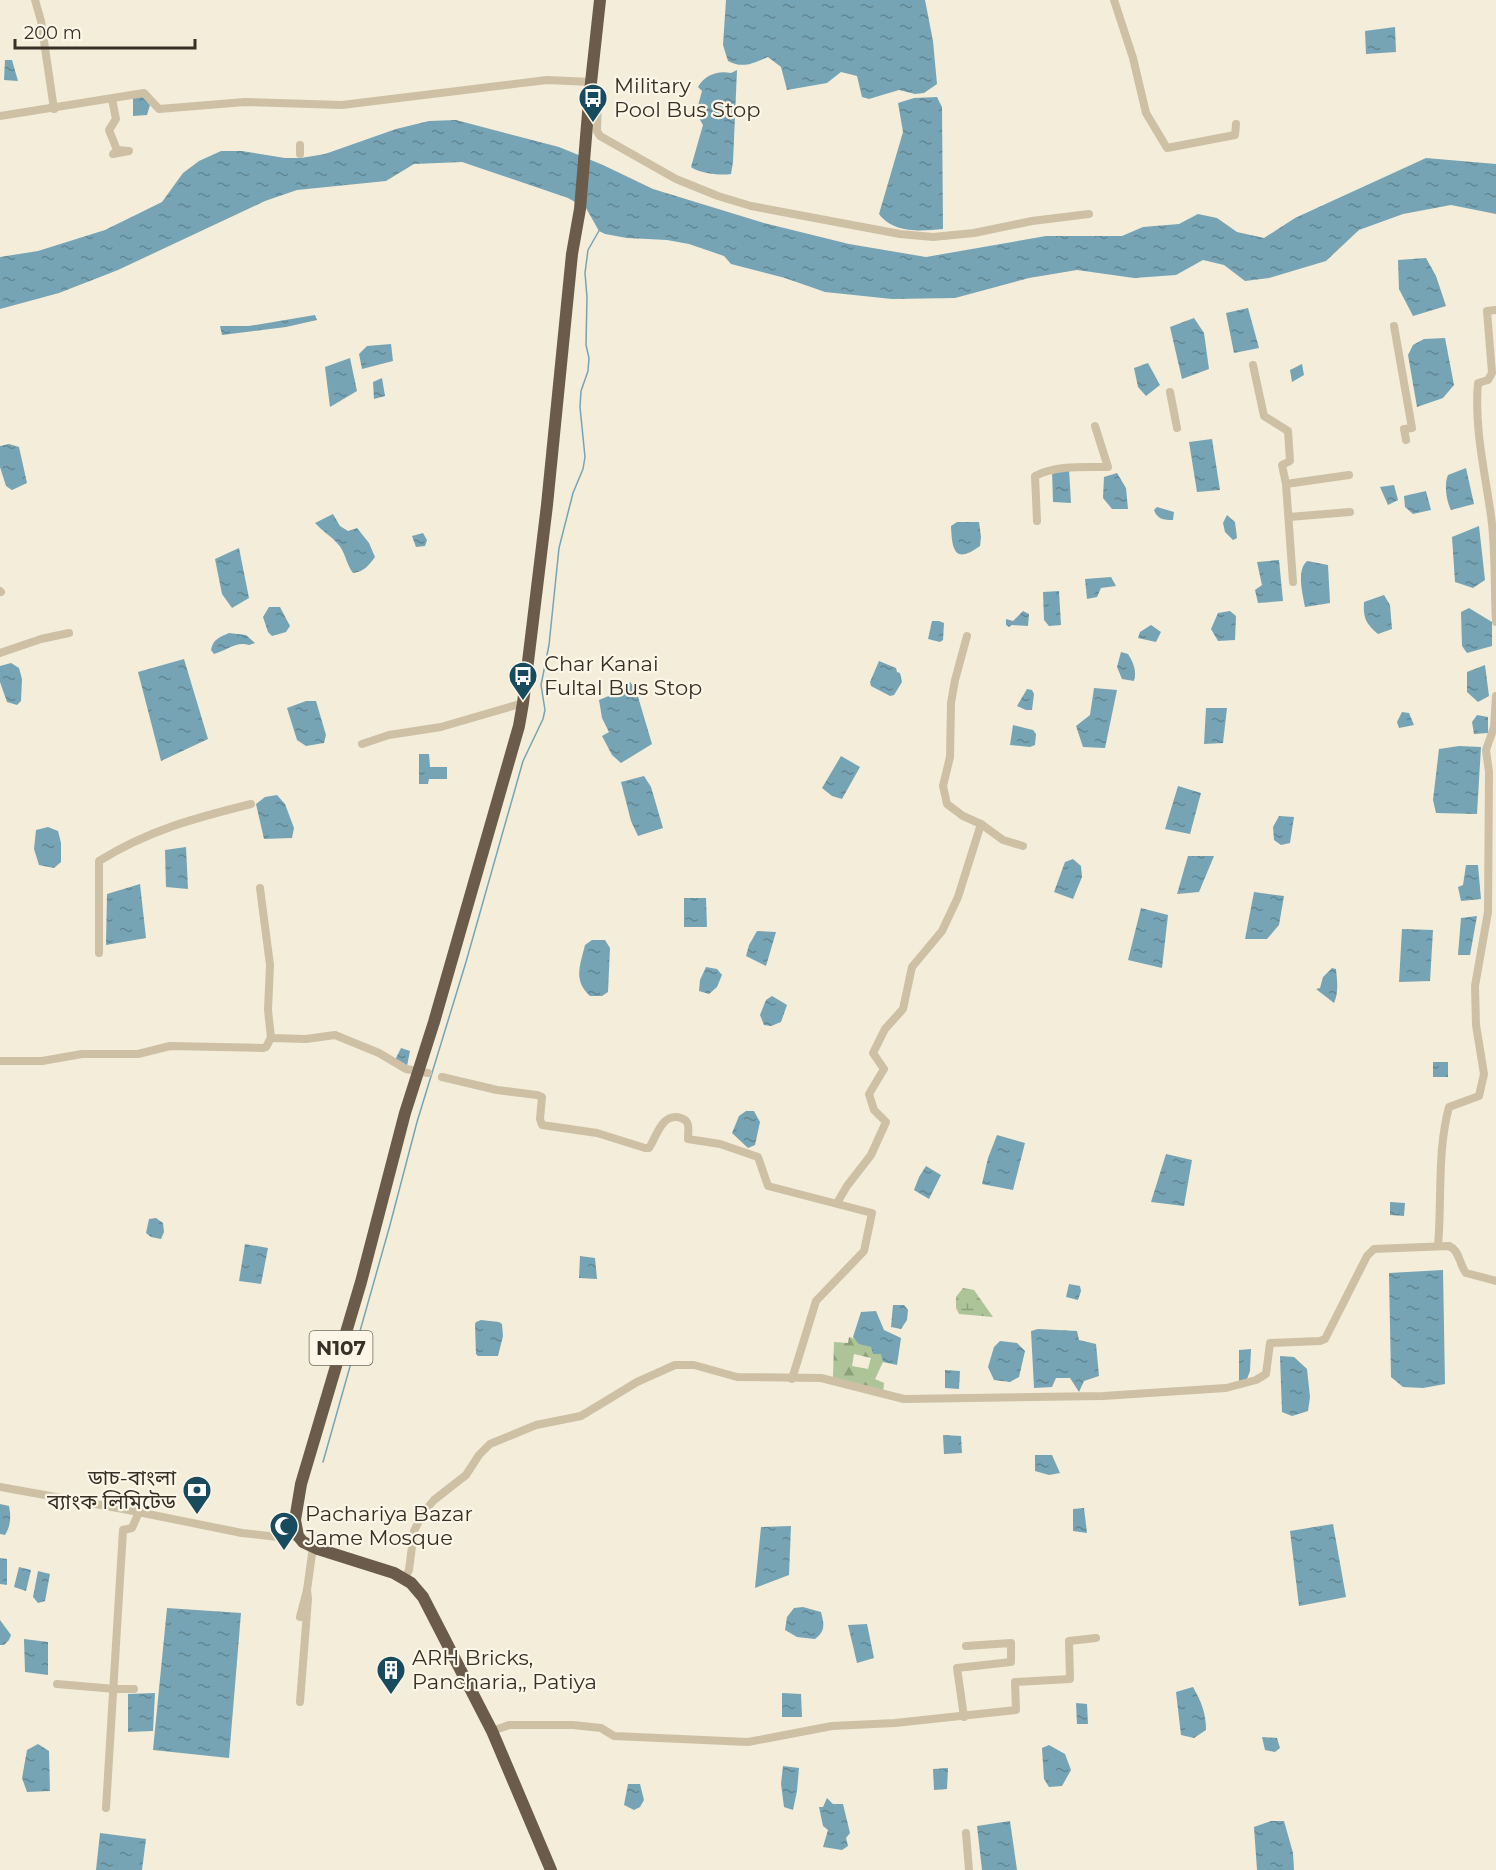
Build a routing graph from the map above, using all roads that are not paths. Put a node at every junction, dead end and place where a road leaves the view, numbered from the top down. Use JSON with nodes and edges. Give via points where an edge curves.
{"nodes":[{"id":1,"x":35,"y":0,"type":"edge"},
{"id":2,"x":600,"y":0,"type":"edge"},
{"id":3,"x":1114,"y":0,"type":"edge"},
{"id":4,"x":591,"y":82,"type":"junction"},
{"id":5,"x":112,"y":99,"type":"junction"},
{"id":6,"x":54,"y":109,"type":"junction"},
{"id":7,"x":0,"y":116,"type":"edge"},
{"id":8,"x":1236,"y":124,"type":"dead end"},
{"id":9,"x":300,"y":144,"type":"dead end"},
{"id":10,"x":117,"y":150,"type":"dead end"},
{"id":11,"x":300,"y":154,"type":"dead end"},
{"id":12,"x":1089,"y":214,"type":"dead end"},
{"id":13,"x":1496,"y":310,"type":"edge"},
{"id":14,"x":1394,"y":326,"type":"dead end"},
{"id":15,"x":1253,"y":365,"type":"dead end"},
{"id":16,"x":1170,"y":392,"type":"dead end"},
{"id":17,"x":1095,"y":426,"type":"dead end"},
{"id":18,"x":1177,"y":428,"type":"dead end"},
{"id":19,"x":1406,"y":440,"type":"dead end"},
{"id":20,"x":1349,"y":475,"type":"dead end"},
{"id":21,"x":1286,"y":484,"type":"junction"},
{"id":22,"x":1350,"y":512,"type":"dead end"},
{"id":23,"x":1288,"y":517,"type":"junction"},
{"id":24,"x":1036,"y":521,"type":"dead end"},
{"id":25,"x":1293,"y":582,"type":"dead end"},
{"id":26,"x":1496,"y":608,"type":"edge"},
{"id":27,"x":1496,"y":622,"type":"edge"},
{"id":28,"x":69,"y":633,"type":"dead end"},
{"id":29,"x":967,"y":636,"type":"dead end"},
{"id":30,"x":0,"y":653,"type":"edge"},
{"id":31,"x":1496,"y":696,"type":"edge"},
{"id":32,"x":523,"y":704,"type":"junction"},
{"id":33,"x":362,"y":744,"type":"dead end"},
{"id":34,"x":251,"y":804,"type":"dead end"},
{"id":35,"x":981,"y":824,"type":"junction"},
{"id":36,"x":1023,"y":846,"type":"dead end"},
{"id":37,"x":260,"y":888,"type":"dead end"},
{"id":38,"x":99,"y":953,"type":"dead end"},
{"id":39,"x":271,"y":1038,"type":"junction"},
{"id":40,"x":0,"y":1061,"type":"edge"},
{"id":41,"x":423,"y":1073,"type":"junction"},
{"id":42,"x":442,"y":1077,"type":"dead end"},
{"id":43,"x":837,"y":1203,"type":"junction"},
{"id":44,"x":1438,"y":1246,"type":"junction"},
{"id":45,"x":1496,"y":1281,"type":"edge"},
{"id":46,"x":792,"y":1379,"type":"junction"},
{"id":47,"x":0,"y":1487,"type":"edge"},
{"id":48,"x":139,"y":1512,"type":"junction"},
{"id":49,"x":298,"y":1536,"type":"junction"},
{"id":50,"x":313,"y":1547,"type":"junction"},
{"id":51,"x":405,"y":1578,"type":"junction"},
{"id":52,"x":307,"y":1590,"type":"junction"},
{"id":53,"x":300,"y":1617,"type":"dead end"},
{"id":54,"x":1096,"y":1638,"type":"dead end"},
{"id":55,"x":966,"y":1646,"type":"dead end"},
{"id":56,"x":57,"y":1684,"type":"dead end"},
{"id":57,"x":115,"y":1689,"type":"junction"},
{"id":58,"x":134,"y":1689,"type":"dead end"},
{"id":59,"x":300,"y":1702,"type":"dead end"},
{"id":60,"x":963,"y":1717,"type":"junction"},
{"id":61,"x":492,"y":1731,"type":"junction"},
{"id":62,"x":106,"y":1808,"type":"dead end"},
{"id":63,"x":966,"y":1833,"type":"dead end"},
{"id":64,"x":551,"y":1870,"type":"edge"},
{"id":65,"x":969,"y":1870,"type":"edge"}],
"edges":[{"from":1,"to":6,"type":"street"},
{"from":2,"to":4,"type":"highway","number":"N107"},
{"from":3,"to":8,"type":"street","via":[[1146,113],[1167,148],[1235,135]]},
{"from":4,"to":5,"type":"street","via":[[547,80],[342,105],[244,102],[189,110],[159,109],[144,93]]},
{"from":4,"to":12,"type":"street","via":[[598,95],[600,136],[676,179],[752,206],[933,237]]},
{"from":4,"to":32,"type":"highway","number":"N107"},
{"from":5,"to":6,"type":"street"},
{"from":5,"to":10,"type":"street","via":[[116,119],[109,130]]},
{"from":6,"to":7,"type":"street"},
{"from":9,"to":11,"type":"street"},
{"from":13,"to":26,"type":"street","via":[[1486,311],[1492,373],[1488,380],[1478,383],[1476,403],[1492,518]]},
{"from":14,"to":19,"type":"street","via":[[1412,428],[1404,429]]},
{"from":15,"to":21,"type":"street","via":[[1264,416],[1288,431],[1290,461],[1282,465]]},
{"from":16,"to":18,"type":"street"},
{"from":17,"to":24,"type":"street","via":[[1108,467],[1046,471],[1035,476]]},
{"from":20,"to":21,"type":"street"},
{"from":21,"to":23,"type":"street"},
{"from":22,"to":23,"type":"street"},
{"from":23,"to":25,"type":"street"},
{"from":26,"to":27,"type":"street"},
{"from":28,"to":30,"type":"street"},
{"from":29,"to":35,"type":"street","via":[[951,703],[950,757],[944,786],[947,804]]},
{"from":31,"to":44,"type":"street","via":[[1494,727],[1486,750],[1488,912],[1475,986],[1484,1074],[1479,1096],[1449,1107],[1439,1194]]},
{"from":32,"to":33,"type":"street"},
{"from":32,"to":41,"type":"highway","number":"N107"},
{"from":34,"to":38,"type":"street","via":[[188,819],[127,844],[99,861]]},
{"from":35,"to":36,"type":"street","via":[[1003,840]]},
{"from":35,"to":43,"type":"street","via":[[958,897],[942,931],[912,967],[903,1009],[885,1029],[873,1053],[884,1069],[869,1094],[874,1110],[886,1122],[871,1155]]},
{"from":37,"to":39,"type":"street","via":[[270,965]]},
{"from":39,"to":40,"type":"street","via":[[263,1048],[170,1046],[138,1054]]},
{"from":39,"to":41,"type":"street","via":[[335,1035],[406,1069]]},
{"from":41,"to":49,"type":"highway","number":"N107","via":[[394,1152],[361,1282],[301,1484],[295,1520]]},
{"from":42,"to":43,"type":"street","via":[[537,1095],[542,1097],[542,1125],[597,1133],[645,1148],[649,1148],[664,1120],[680,1117],[688,1123],[688,1139],[720,1144],[758,1157],[768,1186]]},
{"from":43,"to":46,"type":"street","via":[[872,1213],[864,1251],[816,1301]]},
{"from":44,"to":45,"type":"street","via":[[1454,1249],[1466,1273]]},
{"from":44,"to":46,"type":"street","via":[[1370,1251],[1325,1339],[1270,1343],[1266,1374],[1242,1385],[1103,1396],[904,1399],[831,1380]]},
{"from":46,"to":51,"type":"street","via":[[737,1377],[694,1365],[675,1365],[637,1382],[581,1416],[536,1425],[490,1444],[423,1513],[414,1531]]},
{"from":47,"to":48,"type":"street"},
{"from":48,"to":49,"type":"street","via":[[242,1533],[278,1538]]},
{"from":48,"to":57,"type":"street","via":[[132,1528],[123,1530]]},
{"from":49,"to":50,"type":"highway"},
{"from":50,"to":51,"type":"highway"},
{"from":50,"to":52,"type":"street"},
{"from":51,"to":61,"type":"highway","via":[[418,1589],[433,1612]]},
{"from":52,"to":53,"type":"street"},
{"from":52,"to":59,"type":"street"},
{"from":54,"to":60,"type":"street","via":[[1068,1641],[1070,1679],[1015,1682],[1016,1710]]},
{"from":55,"to":60,"type":"street","via":[[1011,1643],[1011,1662],[957,1668]]},
{"from":56,"to":57,"type":"street"},
{"from":57,"to":58,"type":"street"},
{"from":57,"to":62,"type":"street"},
{"from":60,"to":61,"type":"street","via":[[832,1726],[748,1742],[614,1736],[601,1728],[573,1725],[508,1725]]},
{"from":61,"to":64,"type":"highway"},
{"from":63,"to":65,"type":"street"}]}
